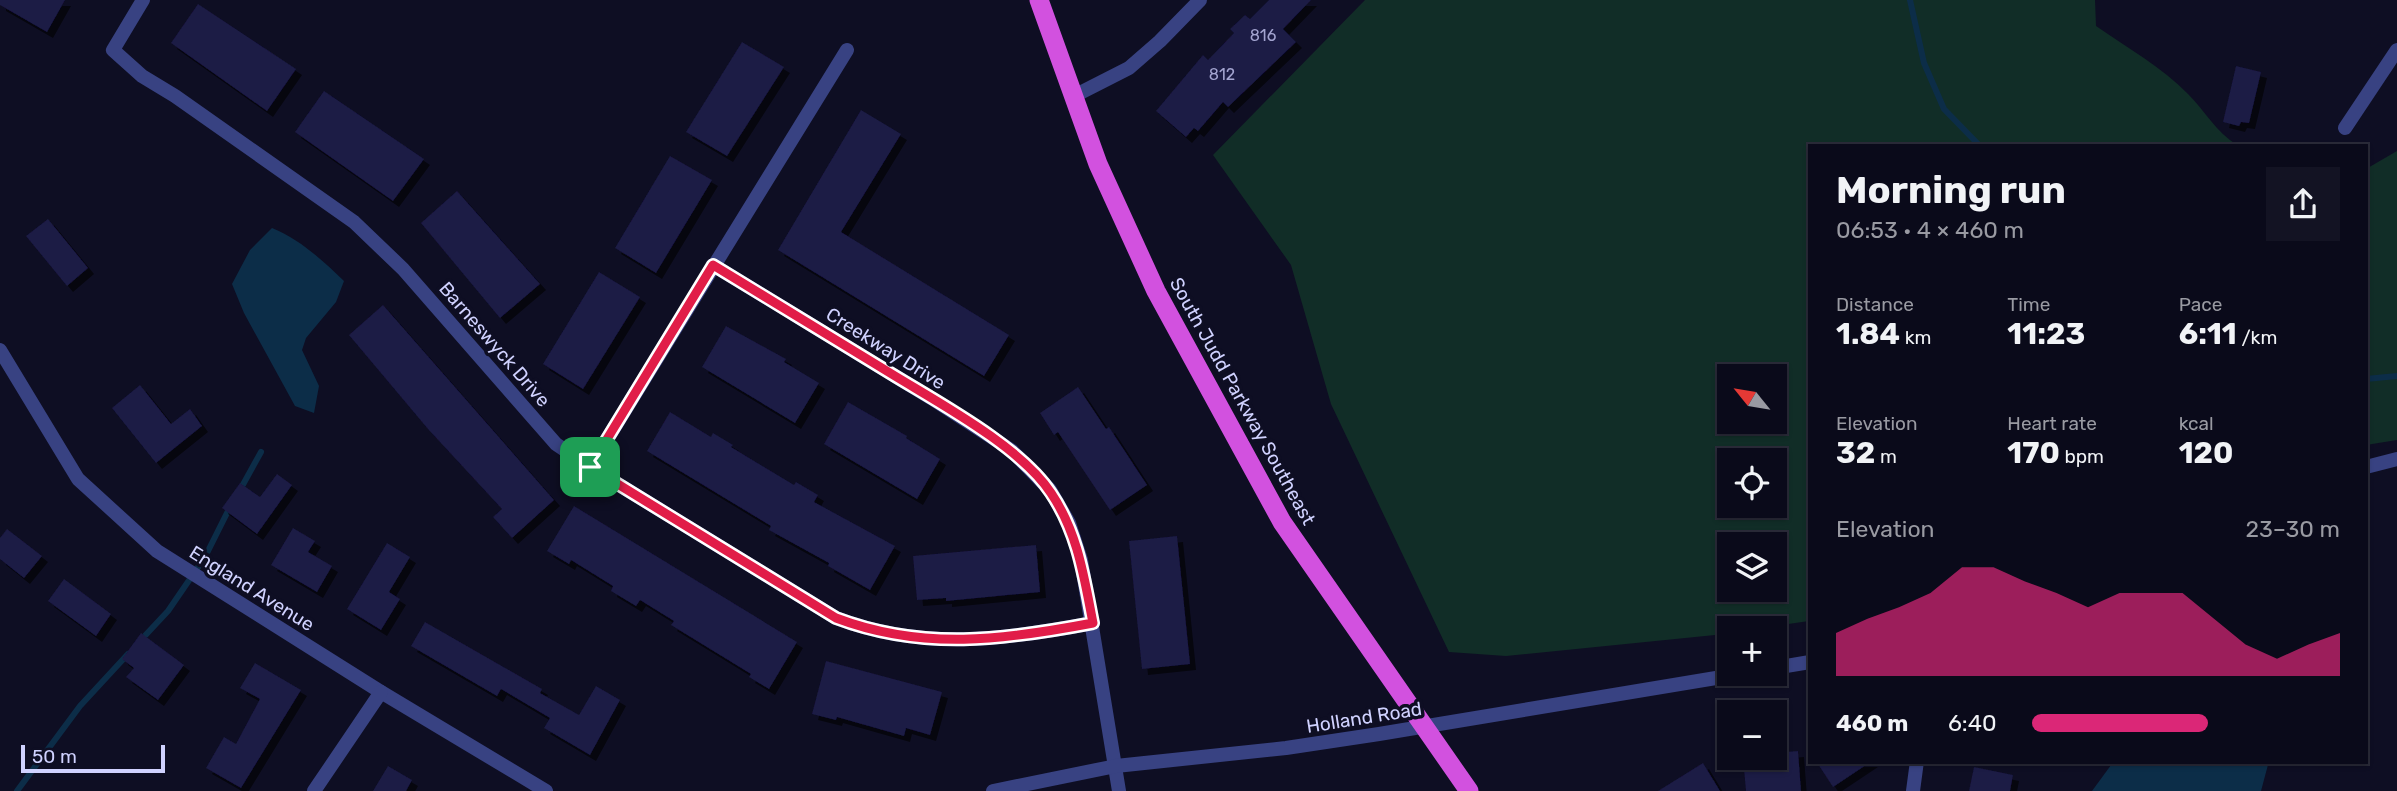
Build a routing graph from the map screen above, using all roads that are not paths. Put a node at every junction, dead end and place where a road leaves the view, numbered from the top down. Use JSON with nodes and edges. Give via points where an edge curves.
{"nodes":[{"id":1,"x":143,"y":0,"type":"edge"},
{"id":2,"x":1039,"y":0,"type":"edge"},
{"id":3,"x":1200,"y":0,"type":"edge"},
{"id":4,"x":847,"y":50,"type":"dead end"},
{"id":5,"x":2397,"y":50,"type":"edge"},
{"id":6,"x":1074,"y":96,"type":"junction"},
{"id":7,"x":2345,"y":128,"type":"dead end"},
{"id":8,"x":713,"y":265,"type":"junction"},
{"id":9,"x":0,"y":350,"type":"edge"},
{"id":10,"x":2397,"y":459,"type":"edge"},
{"id":11,"x":2368,"y":466,"type":"edge"},
{"id":12,"x":590,"y":467,"type":"junction"},
{"id":13,"x":1093,"y":623,"type":"junction"},
{"id":14,"x":1808,"y":662,"type":"edge"},
{"id":15,"x":1787,"y":666,"type":"edge"},
{"id":16,"x":1717,"y":678,"type":"edge"},
{"id":17,"x":381,"y":692,"type":"junction"},
{"id":18,"x":1424,"y":727,"type":"junction"},
{"id":19,"x":1917,"y":764,"type":"edge"},
{"id":20,"x":1116,"y":766,"type":"junction"},
{"id":21,"x":314,"y":791,"type":"edge"},
{"id":22,"x":546,"y":791,"type":"edge"},
{"id":23,"x":993,"y":791,"type":"edge"},
{"id":24,"x":1119,"y":791,"type":"edge"},
{"id":25,"x":1469,"y":791,"type":"edge"},
{"id":26,"x":1913,"y":791,"type":"edge"}],
"edges":[{"from":1,"to":12,"type":"street","name":"Barneswyck Drive","via":[[113,50],[142,76],[354,222],[403,269],[556,444]]},
{"from":2,"to":6,"type":"highway","name":"South Judd Parkway Southeast"},
{"from":3,"to":6,"type":"street","via":[[1129,68]]},
{"from":4,"to":8,"type":"street"},
{"from":5,"to":7,"type":"street"},
{"from":6,"to":18,"type":"highway","name":"South Judd Parkway Southeast","via":[[1098,164],[1156,291],[1282,522]]},
{"from":8,"to":12,"type":"street"},
{"from":8,"to":13,"type":"street","name":"Creekway Drive","via":[[1012,450],[1050,490],[1069,523]]},
{"from":9,"to":17,"type":"street","name":"England Avenue","via":[[78,478],[157,551]]},
{"from":10,"to":11,"type":"street"},
{"from":12,"to":13,"type":"street","name":"Barneswyck Drive","via":[[836,618],[868,631],[930,640],[993,640]]},
{"from":13,"to":20,"type":"street","name":"Creekway Drive"},
{"from":14,"to":15,"type":"street"},
{"from":16,"to":18,"type":"street","name":"Holland Road"},
{"from":17,"to":21,"type":"street"},
{"from":17,"to":22,"type":"street","name":"England Avenue"},
{"from":18,"to":20,"type":"street","name":"Holland Road"},
{"from":18,"to":25,"type":"highway","name":"South Judd Parkway Southeast"},
{"from":19,"to":26,"type":"street"},
{"from":20,"to":23,"type":"street","name":"Holland Road"},
{"from":20,"to":24,"type":"street","name":"Creekway Drive"}]}
